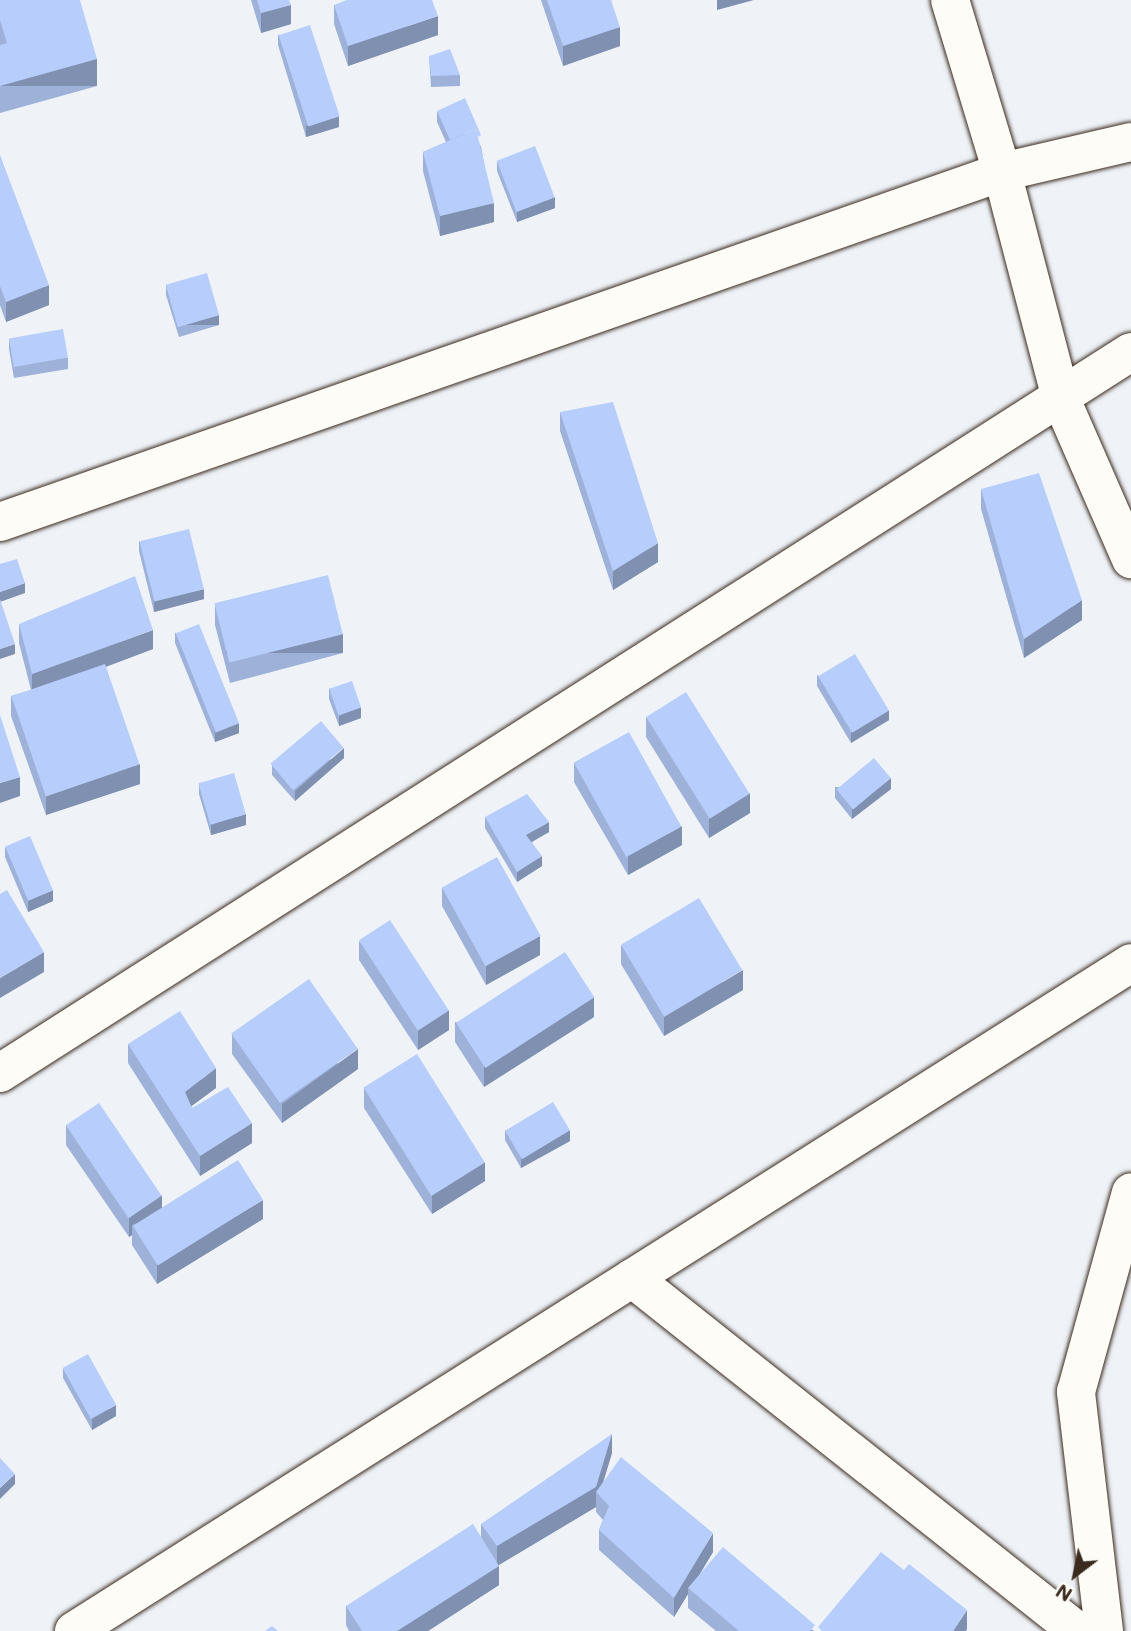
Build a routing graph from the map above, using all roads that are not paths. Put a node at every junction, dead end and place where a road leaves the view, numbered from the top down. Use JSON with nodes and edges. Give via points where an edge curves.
{"nodes":[{"id":1,"x":950,"y":0,"type":"edge"},
{"id":2,"x":1131,"y":142,"type":"edge"},
{"id":3,"x":1002,"y":172,"type":"junction"},
{"id":4,"x":1131,"y":352,"type":"edge"},
{"id":5,"x":1061,"y":399,"type":"junction"},
{"id":6,"x":0,"y":522,"type":"edge"},
{"id":7,"x":1131,"y":559,"type":"edge"},
{"id":8,"x":1131,"y":963,"type":"edge"},
{"id":9,"x":0,"y":1073,"type":"edge"},
{"id":10,"x":1131,"y":1192,"type":"edge"},
{"id":11,"x":632,"y":1278,"type":"junction"},
{"id":12,"x":74,"y":1631,"type":"edge"},
{"id":13,"x":1077,"y":1631,"type":"edge"},
{"id":14,"x":1104,"y":1631,"type":"edge"}],
"edges":[{"from":1,"to":3,"type":"street"},
{"from":2,"to":3,"type":"street"},
{"from":3,"to":5,"type":"street"},
{"from":3,"to":6,"type":"street"},
{"from":4,"to":5,"type":"street"},
{"from":5,"to":7,"type":"street"},
{"from":5,"to":9,"type":"street"},
{"from":8,"to":11,"type":"street"},
{"from":10,"to":14,"type":"street","via":[[1076,1392]]},
{"from":11,"to":12,"type":"street"},
{"from":11,"to":13,"type":"street"}]}
